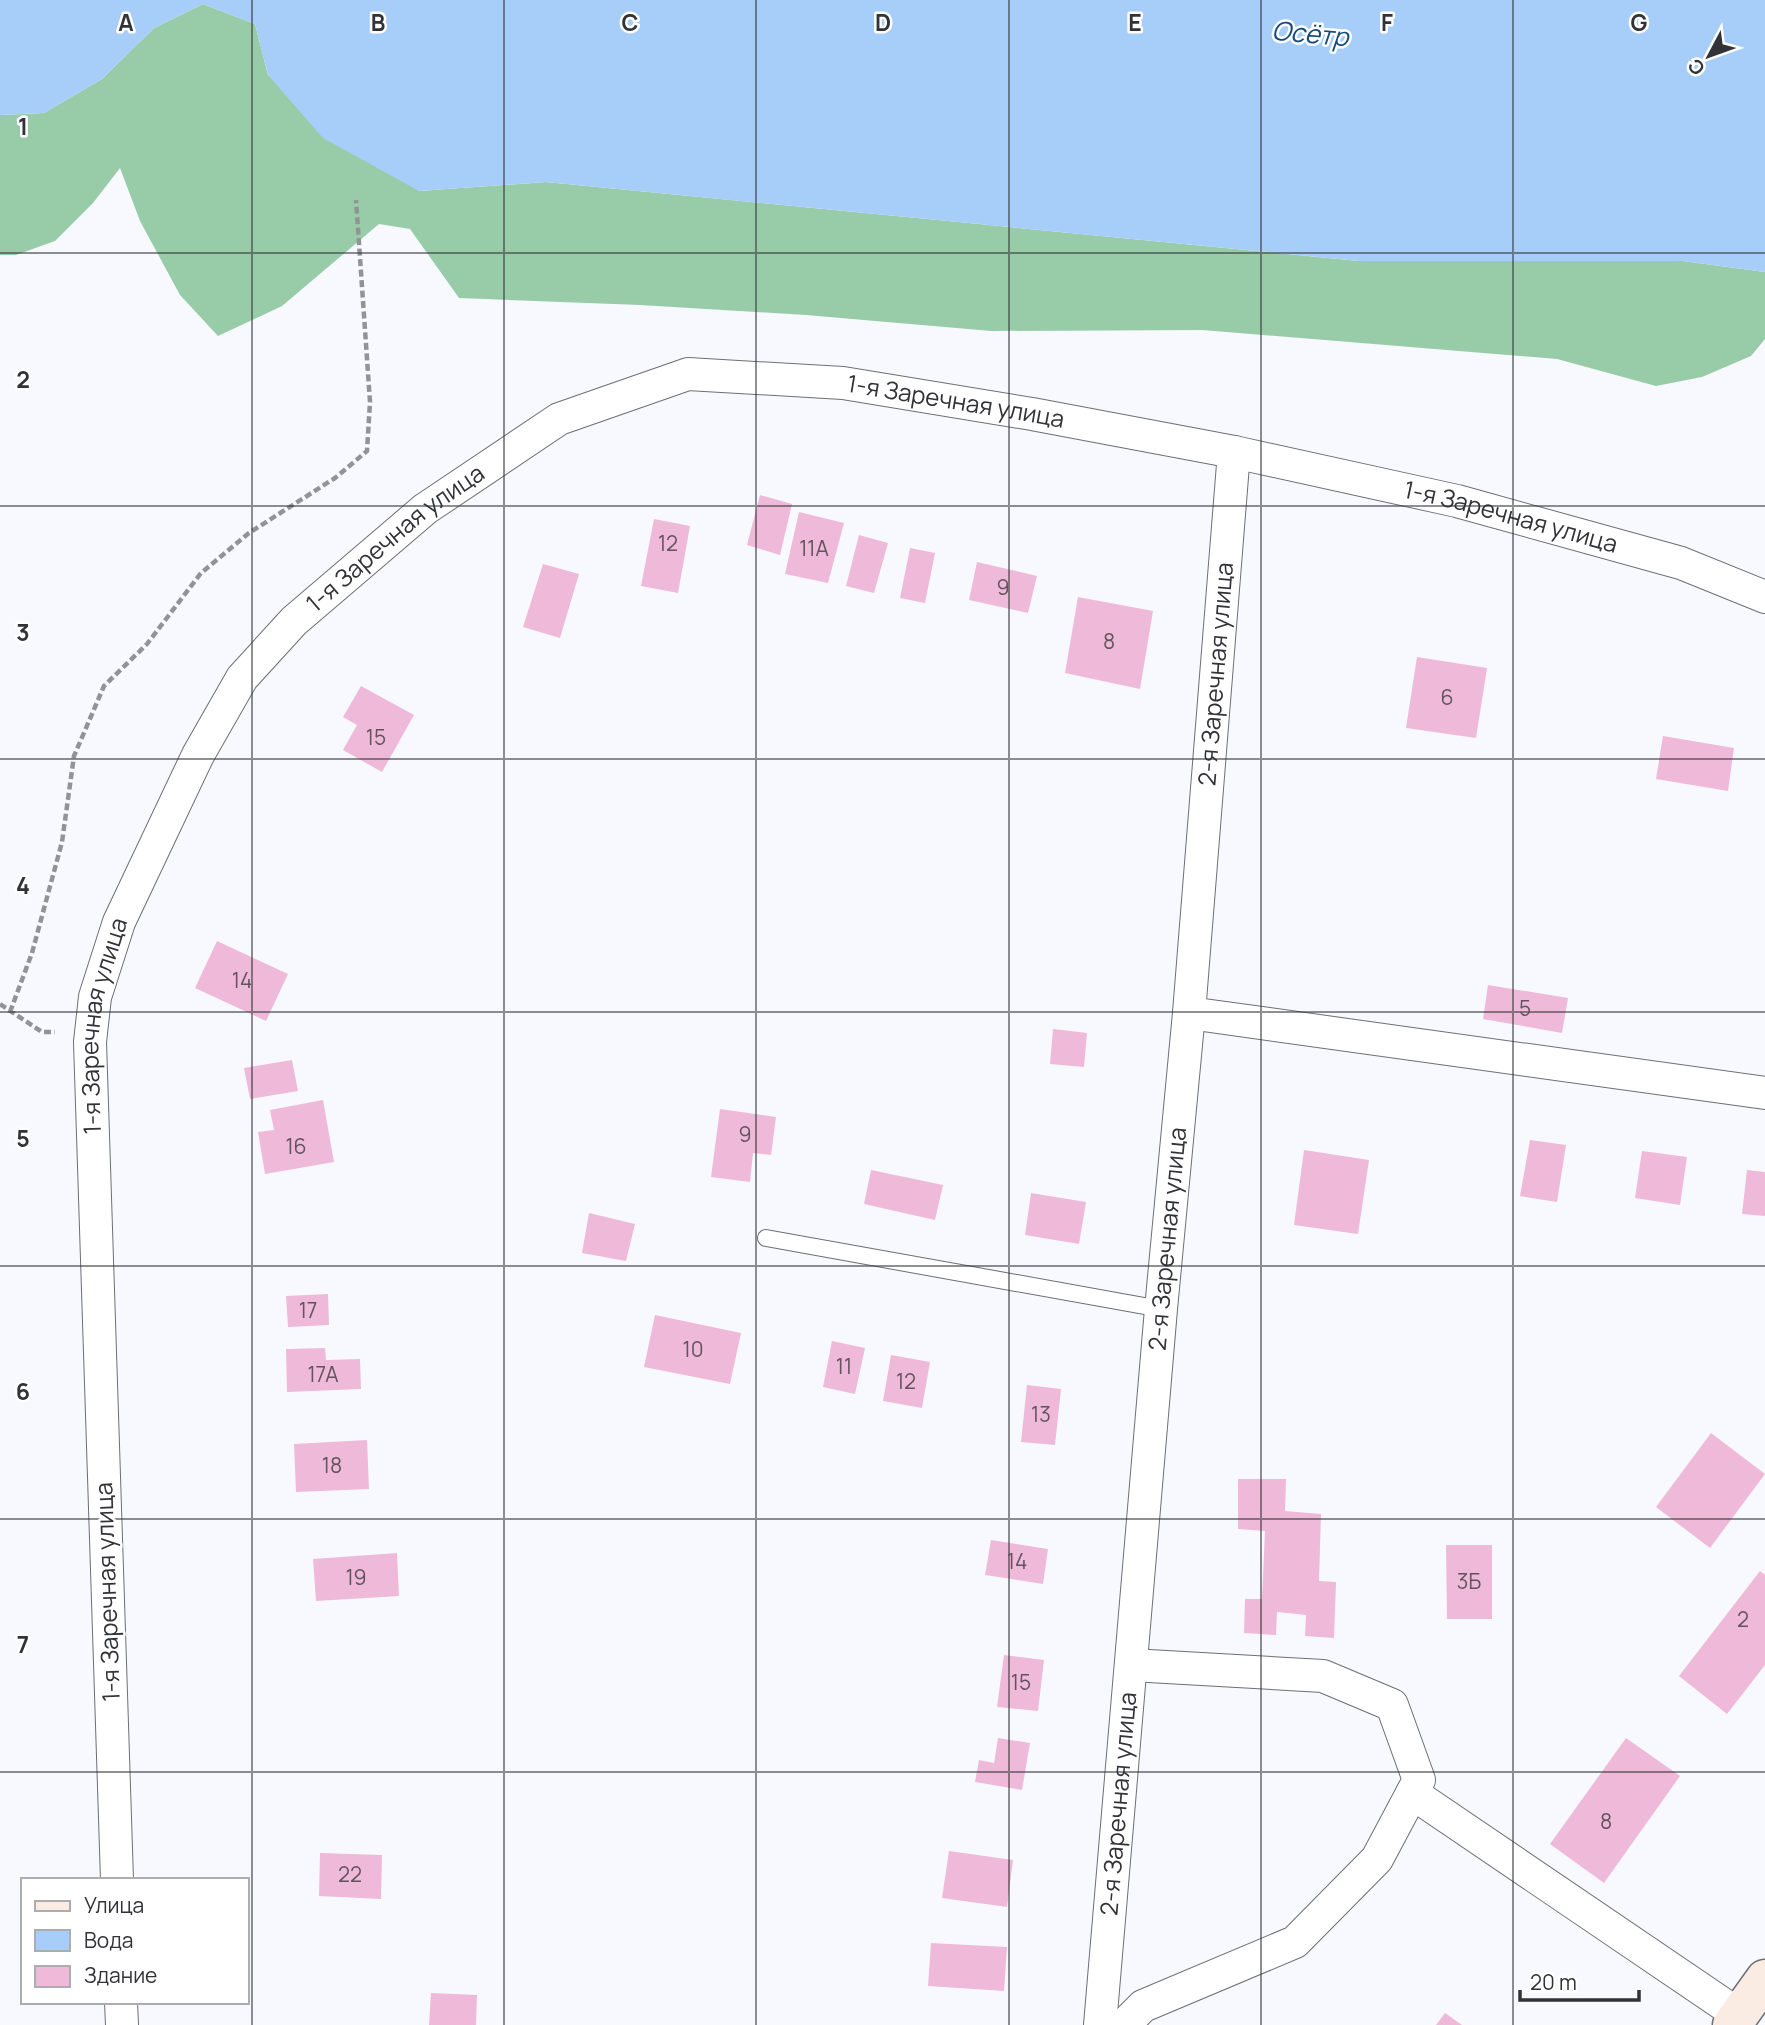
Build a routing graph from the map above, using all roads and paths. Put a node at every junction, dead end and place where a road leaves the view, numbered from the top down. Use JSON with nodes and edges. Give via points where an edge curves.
{"nodes":[{"id":1,"x":356,"y":200,"type":"dead end"},
{"id":2,"x":1234,"y":452,"type":"junction"},
{"id":3,"x":1765,"y":597,"type":"edge"},
{"id":4,"x":0,"y":1004,"type":"edge"},
{"id":5,"x":10,"y":1012,"type":"junction"},
{"id":6,"x":1189,"y":1013,"type":"junction"},
{"id":7,"x":90,"y":1032,"type":"junction"},
{"id":8,"x":1765,"y":1093,"type":"edge"},
{"id":9,"x":766,"y":1238,"type":"dead end"},
{"id":10,"x":1161,"y":1309,"type":"junction"},
{"id":11,"x":1131,"y":1665,"type":"junction"},
{"id":12,"x":1412,"y":1793,"type":"junction"},
{"id":13,"x":117,"y":1878,"type":"edge"},
{"id":14,"x":1765,"y":1979,"type":"edge"},
{"id":15,"x":121,"y":2004,"type":"edge"},
{"id":16,"x":1736,"y":2020,"type":"edge"},
{"id":17,"x":122,"y":2025,"type":"edge"},
{"id":18,"x":1100,"y":2025,"type":"edge"},
{"id":19,"x":1124,"y":2025,"type":"edge"}],
"edges":[{"from":1,"to":5,"type":"path","via":[[370,402],[367,451],[335,478],[249,533],[201,573],[147,644],[104,686],[74,756],[62,842],[32,954]]},
{"from":2,"to":3,"type":"street","name":"1-я Заречная улица","via":[[1483,509],[1681,563]]},
{"from":2,"to":6,"type":"street","name":"2-я Заречная улица"},
{"from":2,"to":7,"type":"street","name":"1-я Заречная улица","via":[[842,383],[688,374],[559,419],[425,509],[294,621],[242,678],[198,755],[119,922],[95,998]]},
{"from":4,"to":5,"type":"path"},
{"from":5,"to":7,"type":"path","via":[[42,1032]]},
{"from":6,"to":8,"type":"street"},
{"from":6,"to":10,"type":"street","name":"2-я Заречная улица"},
{"from":7,"to":13,"type":"street","name":"1-я Заречная улица"},
{"from":9,"to":10,"type":"lane"},
{"from":10,"to":11,"type":"street","name":"2-я Заречная улица"},
{"from":11,"to":12,"type":"street","via":[[1323,1676],[1392,1705],[1419,1780]]},
{"from":11,"to":18,"type":"street","name":"2-я Заречная улица"},
{"from":12,"to":16,"type":"street"},
{"from":12,"to":19,"type":"street","via":[[1377,1859],[1295,1942],[1143,2006]]},
{"from":14,"to":16,"type":"main road"},
{"from":15,"to":17,"type":"street"}]}
